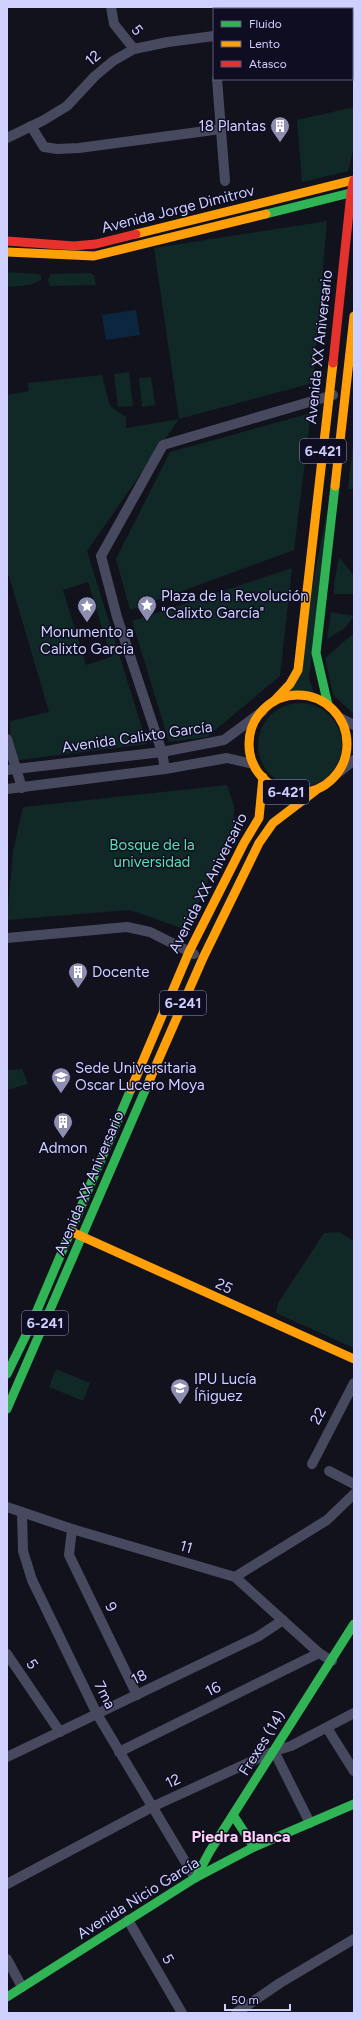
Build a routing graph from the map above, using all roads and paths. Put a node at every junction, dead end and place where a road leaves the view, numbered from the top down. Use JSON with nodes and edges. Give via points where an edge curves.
{"nodes":[{"id":1,"x":111,"y":7,"type":"edge"},
{"id":2,"x":213,"y":39,"type":"edge"},
{"id":3,"x":134,"y":49,"type":"junction"},
{"id":4,"x":217,"y":80,"type":"edge"},
{"id":5,"x":31,"y":126,"type":"junction"},
{"id":6,"x":221,"y":129,"type":"junction"},
{"id":7,"x":7,"y":138,"type":"edge"},
{"id":8,"x":354,"y":180,"type":"edge"},
{"id":9,"x":225,"y":182,"type":"dead end"},
{"id":10,"x":352,"y":193,"type":"edge"},
{"id":11,"x":7,"y":241,"type":"edge"},
{"id":12,"x":7,"y":252,"type":"edge"},
{"id":13,"x":354,"y":316,"type":"edge"},
{"id":14,"x":347,"y":392,"type":"junction"},
{"id":15,"x":329,"y":396,"type":"junction"},
{"id":16,"x":274,"y":701,"type":"junction"},
{"id":17,"x":328,"y":705,"type":"junction"},
{"id":18,"x":262,"y":711,"type":"junction"},
{"id":19,"x":340,"y":718,"type":"junction"},
{"id":20,"x":354,"y":725,"type":"edge"},
{"id":21,"x":7,"y":739,"type":"edge"},
{"id":22,"x":162,"y":752,"type":"junction"},
{"id":23,"x":354,"y":760,"type":"edge"},
{"id":24,"x":253,"y":764,"type":"junction"},
{"id":25,"x":18,"y":769,"type":"junction"},
{"id":26,"x":165,"y":769,"type":"junction"},
{"id":27,"x":7,"y":770,"type":"edge"},
{"id":28,"x":339,"y":772,"type":"junction"},
{"id":29,"x":263,"y":778,"type":"junction"},
{"id":30,"x":22,"y":788,"type":"junction"},
{"id":31,"x":7,"y":790,"type":"edge"},
{"id":32,"x":315,"y":791,"type":"junction"},
{"id":33,"x":7,"y":938,"type":"edge"},
{"id":34,"x":189,"y":952,"type":"junction"},
{"id":35,"x":203,"y":958,"type":"junction"},
{"id":36,"x":71,"y":1231,"type":"junction"},
{"id":37,"x":82,"y":1236,"type":"junction"},
{"id":38,"x":354,"y":1359,"type":"edge"},
{"id":39,"x":7,"y":1374,"type":"edge"},
{"id":40,"x":354,"y":1383,"type":"edge"},
{"id":41,"x":7,"y":1410,"type":"edge"},
{"id":42,"x":312,"y":1464,"type":"dead end"},
{"id":43,"x":328,"y":1471,"type":"dead end"},
{"id":44,"x":354,"y":1484,"type":"edge"},
{"id":45,"x":354,"y":1494,"type":"edge"},
{"id":46,"x":7,"y":1507,"type":"edge"},
{"id":47,"x":22,"y":1512,"type":"junction"},
{"id":48,"x":72,"y":1529,"type":"junction"},
{"id":49,"x":235,"y":1577,"type":"junction"},
{"id":50,"x":283,"y":1620,"type":"junction"},
{"id":51,"x":354,"y":1624,"type":"edge"},
{"id":52,"x":319,"y":1653,"type":"junction"},
{"id":53,"x":7,"y":1654,"type":"edge"},
{"id":54,"x":332,"y":1660,"type":"junction"},
{"id":55,"x":137,"y":1695,"type":"junction"},
{"id":56,"x":354,"y":1713,"type":"edge"},
{"id":57,"x":97,"y":1714,"type":"junction"},
{"id":58,"x":327,"y":1728,"type":"junction"},
{"id":59,"x":60,"y":1732,"type":"junction"},
{"id":60,"x":274,"y":1751,"type":"junction"},
{"id":61,"x":120,"y":1752,"type":"junction"},
{"id":62,"x":7,"y":1757,"type":"edge"},
{"id":63,"x":354,"y":1771,"type":"edge"},
{"id":64,"x":354,"y":1804,"type":"edge"},
{"id":65,"x":152,"y":1807,"type":"junction"},
{"id":66,"x":233,"y":1815,"type":"junction"},
{"id":67,"x":310,"y":1824,"type":"junction"},
{"id":68,"x":254,"y":1847,"type":"junction"},
{"id":69,"x":195,"y":1878,"type":"junction"},
{"id":70,"x":7,"y":1884,"type":"edge"},
{"id":71,"x":128,"y":1920,"type":"junction"},
{"id":72,"x":354,"y":1939,"type":"edge"},
{"id":73,"x":7,"y":1959,"type":"edge"},
{"id":74,"x":22,"y":1987,"type":"junction"},
{"id":75,"x":7,"y":1997,"type":"edge"},
{"id":76,"x":182,"y":2013,"type":"edge"},
{"id":77,"x":236,"y":2013,"type":"edge"}],
"edges":[{"from":1,"to":3,"type":"street","name":"5","via":[[114,24]]},
{"from":2,"to":3,"type":"street","name":"12","via":[[168,42]]},
{"from":3,"to":5,"type":"street","name":"12","via":[[94,76],[67,106]]},
{"from":4,"to":6,"type":"street"},
{"from":5,"to":6,"type":"street","via":[[44,147],[57,150]]},
{"from":5,"to":7,"type":"street","name":"12"},
{"from":6,"to":9,"type":"street"},
{"from":8,"to":10,"type":"main road","name":"Avenida XX Aniversario","number":"6-421"},
{"from":8,"to":11,"type":"main road","name":"Avenida Jorge Dimitrov","via":[[96,244],[74,246]]},
{"from":10,"to":12,"type":"main road","name":"Avenida Jorge Dimitrov","via":[[94,256]]},
{"from":10,"to":15,"type":"main road","name":"Avenida XX Aniversario","number":"6-421"},
{"from":13,"to":14,"type":"main road","name":"Avenida XX Aniversario","number":"6-421"},
{"from":14,"to":15,"type":"street"},
{"from":14,"to":17,"type":"main road","name":"Avenida XX Aniversario","number":"6-421","via":[[316,653]]},
{"from":15,"to":16,"type":"main road","name":"Avenida XX Aniversario","number":"6-421","via":[[298,670],[290,684]]},
{"from":15,"to":22,"type":"street","via":[[163,445],[101,556],[117,617]]},
{"from":16,"to":17,"type":"main road","name":"Avenida XX Aniversario","number":"6-421","via":[[292,696],[311,697]]},
{"from":16,"to":18,"type":"main road","name":"Avenida XX Aniversario","number":"6-421"},
{"from":17,"to":19,"type":"main road","name":"Avenida XX Aniversario","number":"6-421"},
{"from":18,"to":22,"type":"street","name":"Avenida Calixto García","via":[[224,740]]},
{"from":18,"to":24,"type":"main road","name":"Avenida XX Aniversario","number":"6-421","via":[[251,730],[249,748]]},
{"from":19,"to":20,"type":"street","name":"Avenida XX Aniversario"},
{"from":19,"to":28,"type":"main road","name":"Avenida XX Aniversario","number":"6-421","via":[[346,731],[348,745],[346,759]]},
{"from":21,"to":25,"type":"street"},
{"from":22,"to":25,"type":"street","name":"Avenida Calixto García"},
{"from":22,"to":26,"type":"street"},
{"from":23,"to":28,"type":"street","name":"Avenida XX Aniversario"},
{"from":24,"to":26,"type":"street","via":[[227,758]]},
{"from":24,"to":29,"type":"main road","name":"Avenida XX Aniversario","number":"6-421"},
{"from":25,"to":27,"type":"street","name":"Avenida Calixto García"},
{"from":25,"to":30,"type":"street"},
{"from":26,"to":30,"type":"street"},
{"from":28,"to":32,"type":"main road","name":"Avenida XX Aniversario","number":"6-421","via":[[329,783]]},
{"from":29,"to":32,"type":"main road","name":"Avenida XX Aniversario","number":"6-421","via":[[278,790],[296,794]]},
{"from":29,"to":34,"type":"main road","name":"Avenida XX Aniversario","number":"6-241","via":[[259,818]]},
{"from":30,"to":31,"type":"street"},
{"from":32,"to":35,"type":"main road","name":"Avenida XX Aniversario","number":"6-241","via":[[273,823],[259,842]]},
{"from":33,"to":34,"type":"street","via":[[127,927],[150,932]]},
{"from":34,"to":35,"type":"street"},
{"from":34,"to":36,"type":"main road","name":"Avenida XX Aniversario","number":"6-241"},
{"from":35,"to":37,"type":"main road","name":"Avenida XX Aniversario","number":"6-241"},
{"from":36,"to":37,"type":"main road","name":"25"},
{"from":36,"to":39,"type":"main road","name":"Avenida XX Aniversario","number":"6-241"},
{"from":37,"to":38,"type":"main road","name":"25"},
{"from":37,"to":41,"type":"main road","name":"Avenida XX Aniversario","number":"6-241"},
{"from":40,"to":42,"type":"street","name":"22"},
{"from":43,"to":44,"type":"street"},
{"from":45,"to":49,"type":"street","via":[[327,1520]]},
{"from":46,"to":47,"type":"street","name":"11"},
{"from":47,"to":48,"type":"street","name":"11"},
{"from":47,"to":57,"type":"street","name":"7ma","via":[[23,1550],[32,1580]]},
{"from":48,"to":49,"type":"street","name":"11"},
{"from":48,"to":55,"type":"street","name":"9","via":[[68,1555]]},
{"from":49,"to":50,"type":"street","name":"11"},
{"from":50,"to":52,"type":"street","name":"11"},
{"from":50,"to":55,"type":"street","name":"18","via":[[259,1636]]},
{"from":51,"to":54,"type":"main road","name":"Frexes (14)"},
{"from":52,"to":54,"type":"street","name":"11"},
{"from":52,"to":61,"type":"street","name":"16"},
{"from":53,"to":59,"type":"street","name":"5"},
{"from":54,"to":60,"type":"main road","name":"Frexes (14)"},
{"from":55,"to":57,"type":"street","name":"18"},
{"from":56,"to":58,"type":"street","name":"12"},
{"from":57,"to":59,"type":"street","name":"18"},
{"from":57,"to":61,"type":"street","name":"7ma"},
{"from":58,"to":60,"type":"street","name":"12","via":[[291,1746]]},
{"from":58,"to":63,"type":"street"},
{"from":59,"to":62,"type":"street","name":"18"},
{"from":60,"to":65,"type":"street","name":"12"},
{"from":60,"to":66,"type":"main road","name":"Frexes (14)"},
{"from":60,"to":67,"type":"street"},
{"from":61,"to":65,"type":"street","name":"7ma"},
{"from":64,"to":67,"type":"main road","name":"Avenida Nicio García"},
{"from":65,"to":69,"type":"street","name":"7ma"},
{"from":65,"to":70,"type":"street","name":"12"},
{"from":66,"to":68,"type":"main road"},
{"from":66,"to":69,"type":"main road","name":"Frexes (14)"},
{"from":67,"to":68,"type":"main road","name":"Avenida Nicio García"},
{"from":68,"to":69,"type":"main road","name":"Avenida Nicio García"},
{"from":69,"to":71,"type":"main road","name":"Avenida Nicio García"},
{"from":71,"to":74,"type":"main road","name":"Avenida Nicio García"},
{"from":71,"to":76,"type":"street","name":"5"},
{"from":72,"to":77,"type":"street","via":[[280,1983]]},
{"from":73,"to":74,"type":"street"},
{"from":74,"to":75,"type":"main road","name":"Avenida Nicio García"}]}
